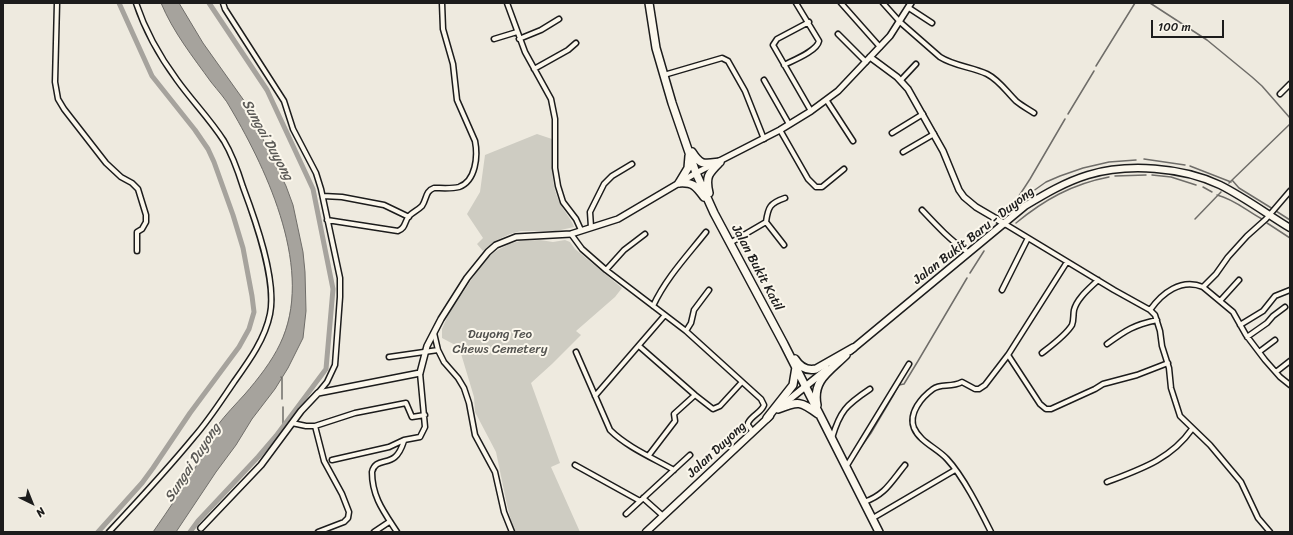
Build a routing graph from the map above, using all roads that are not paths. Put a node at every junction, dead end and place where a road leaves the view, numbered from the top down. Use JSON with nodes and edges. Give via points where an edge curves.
{"nodes":[{"id":1,"x":57,"y":3,"type":"edge"},
{"id":2,"x":136,"y":3,"type":"edge"},
{"id":3,"x":223,"y":3,"type":"edge"},
{"id":4,"x":442,"y":3,"type":"edge"},
{"id":5,"x":507,"y":3,"type":"edge"},
{"id":6,"x":649,"y":3,"type":"edge"},
{"id":7,"x":796,"y":3,"type":"edge"},
{"id":8,"x":841,"y":3,"type":"edge"},
{"id":9,"x":883,"y":3,"type":"edge"},
{"id":10,"x":909,"y":5,"type":"edge"},
{"id":11,"x":559,"y":19,"type":"dead end"},
{"id":12,"x":809,"y":22,"type":"junction"},
{"id":13,"x":900,"y":22,"type":"junction"},
{"id":14,"x":932,"y":23,"type":"dead end"},
{"id":15,"x":517,"y":32,"type":"junction"},
{"id":16,"x":838,"y":34,"type":"dead end"},
{"id":17,"x":494,"y":39,"type":"dead end"},
{"id":18,"x":520,"y":39,"type":"junction"},
{"id":19,"x":576,"y":43,"type":"dead end"},
{"id":20,"x":880,"y":47,"type":"junction"},
{"id":21,"x":870,"y":57,"type":"junction"},
{"id":22,"x":866,"y":62,"type":"junction"},
{"id":23,"x":916,"y":64,"type":"dead end"},
{"id":24,"x":784,"y":65,"type":"junction"},
{"id":25,"x":534,"y":69,"type":"junction"},
{"id":26,"x":664,"y":75,"type":"junction"},
{"id":27,"x":764,"y":80,"type":"dead end"},
{"id":28,"x":901,"y":80,"type":"junction"},
{"id":29,"x":1290,"y":84,"type":"edge"},
{"id":30,"x":1280,"y":94,"type":"dead end"},
{"id":31,"x":827,"y":101,"type":"junction"},
{"id":32,"x":811,"y":111,"type":"junction"},
{"id":33,"x":1034,"y":113,"type":"dead end"},
{"id":34,"x":923,"y":114,"type":"junction"},
{"id":35,"x":789,"y":124,"type":"junction"},
{"id":36,"x":780,"y":130,"type":"junction"},
{"id":37,"x":892,"y":133,"type":"dead end"},
{"id":38,"x":934,"y":134,"type":"junction"},
{"id":39,"x":764,"y":139,"type":"junction"},
{"id":40,"x":684,"y":140,"type":"junction"},
{"id":41,"x":853,"y":141,"type":"dead end"},
{"id":42,"x":688,"y":151,"type":"junction"},
{"id":43,"x":903,"y":152,"type":"dead end"},
{"id":44,"x":720,"y":162,"type":"junction"},
{"id":45,"x":632,"y":164,"type":"dead end"},
{"id":46,"x":844,"y":169,"type":"dead end"},
{"id":47,"x":696,"y":172,"type":"junction"},
{"id":48,"x":679,"y":183,"type":"junction"},
{"id":49,"x":1290,"y":191,"type":"edge"},
{"id":50,"x":323,"y":196,"type":"junction"},
{"id":51,"x":785,"y":198,"type":"dead end"},
{"id":52,"x":922,"y":210,"type":"dead end"},
{"id":53,"x":714,"y":213,"type":"junction"},
{"id":54,"x":1269,"y":216,"type":"junction"},
{"id":55,"x":409,"y":217,"type":"junction"},
{"id":56,"x":327,"y":220,"type":"junction"},
{"id":57,"x":766,"y":222,"type":"junction"},
{"id":58,"x":1005,"y":224,"type":"junction"},
{"id":59,"x":591,"y":228,"type":"junction"},
{"id":60,"x":1290,"y":228,"type":"edge"},
{"id":61,"x":582,"y":230,"type":"junction"},
{"id":62,"x":706,"y":232,"type":"dead end"},
{"id":63,"x":571,"y":234,"type":"junction"},
{"id":64,"x":645,"y":234,"type":"dead end"},
{"id":65,"x":1028,"y":238,"type":"junction"},
{"id":66,"x":730,"y":243,"type":"junction"},
{"id":67,"x":784,"y":245,"type":"dead end"},
{"id":68,"x":137,"y":251,"type":"dead end"},
{"id":69,"x":969,"y":253,"type":"junction"},
{"id":70,"x":1067,"y":262,"type":"junction"},
{"id":71,"x":606,"y":270,"type":"junction"},
{"id":72,"x":1098,"y":280,"type":"junction"},
{"id":73,"x":1239,"y":280,"type":"dead end"},
{"id":74,"x":1203,"y":287,"type":"junction"},
{"id":75,"x":709,"y":290,"type":"dead end"},
{"id":76,"x":1002,"y":290,"type":"dead end"},
{"id":77,"x":1290,"y":290,"type":"edge"},
{"id":78,"x":1220,"y":301,"type":"junction"},
{"id":79,"x":653,"y":306,"type":"junction"},
{"id":80,"x":1285,"y":307,"type":"dead end"},
{"id":81,"x":1150,"y":310,"type":"junction"},
{"id":82,"x":665,"y":315,"type":"junction"},
{"id":83,"x":1157,"y":320,"type":"junction"},
{"id":84,"x":1240,"y":325,"type":"junction"},
{"id":85,"x":686,"y":331,"type":"junction"},
{"id":86,"x":434,"y":333,"type":"junction"},
{"id":87,"x":1247,"y":337,"type":"junction"},
{"id":88,"x":1276,"y":340,"type":"dead end"},
{"id":89,"x":784,"y":344,"type":"junction"},
{"id":90,"x":1107,"y":344,"type":"dead end"},
{"id":91,"x":639,"y":346,"type":"junction"},
{"id":92,"x":853,"y":348,"type":"junction"},
{"id":93,"x":438,"y":350,"type":"junction"},
{"id":94,"x":576,"y":352,"type":"dead end"},
{"id":95,"x":1259,"y":352,"type":"junction"},
{"id":96,"x":425,"y":353,"type":"junction"},
{"id":97,"x":1042,"y":353,"type":"dead end"},
{"id":98,"x":1008,"y":355,"type":"junction"},
{"id":99,"x":389,"y":357,"type":"dead end"},
{"id":100,"x":1290,"y":361,"type":"edge"},
{"id":101,"x":1168,"y":363,"type":"junction"},
{"id":102,"x":909,"y":364,"type":"dead end"},
{"id":103,"x":796,"y":367,"type":"junction"},
{"id":104,"x":1276,"y":372,"type":"junction"},
{"id":105,"x":420,"y":373,"type":"junction"},
{"id":106,"x":742,"y":382,"type":"junction"},
{"id":107,"x":1290,"y":385,"type":"edge"},
{"id":108,"x":806,"y":386,"type":"junction"},
{"id":109,"x":870,"y":388,"type":"dead end"},
{"id":110,"x":318,"y":393,"type":"junction"},
{"id":111,"x":694,"y":395,"type":"junction"},
{"id":112,"x":595,"y":396,"type":"junction"},
{"id":113,"x":778,"y":409,"type":"junction"},
{"id":114,"x":425,"y":415,"type":"junction"},
{"id":115,"x":820,"y":416,"type":"junction"},
{"id":116,"x":768,"y":418,"type":"junction"},
{"id":117,"x":292,"y":423,"type":"junction"},
{"id":118,"x":315,"y":426,"type":"junction"},
{"id":119,"x":1192,"y":429,"type":"junction"},
{"id":120,"x":753,"y":432,"type":"junction"},
{"id":121,"x":832,"y":439,"type":"junction"},
{"id":122,"x":404,"y":440,"type":"junction"},
{"id":123,"x":649,"y":455,"type":"junction"},
{"id":124,"x":690,"y":455,"type":"dead end"},
{"id":125,"x":332,"y":460,"type":"dead end"},
{"id":126,"x":574,"y":465,"type":"dead end"},
{"id":127,"x":905,"y":465,"type":"dead end"},
{"id":128,"x":846,"y":467,"type":"junction"},
{"id":129,"x":674,"y":470,"type":"junction"},
{"id":130,"x":955,"y":470,"type":"junction"},
{"id":131,"x":1107,"y":482,"type":"dead end"},
{"id":132,"x":642,"y":500,"type":"junction"},
{"id":133,"x":864,"y":502,"type":"junction"},
{"id":134,"x":626,"y":514,"type":"dead end"},
{"id":135,"x":662,"y":515,"type":"junction"},
{"id":136,"x":873,"y":518,"type":"junction"},
{"id":137,"x":389,"y":522,"type":"junction"},
{"id":138,"x":200,"y":531,"type":"edge"},
{"id":139,"x":109,"y":532,"type":"edge"},
{"id":140,"x":318,"y":532,"type":"edge"},
{"id":141,"x":374,"y":532,"type":"edge"},
{"id":142,"x":396,"y":532,"type":"edge"},
{"id":143,"x":512,"y":532,"type":"edge"},
{"id":144,"x":646,"y":532,"type":"edge"},
{"id":145,"x":879,"y":532,"type":"edge"},
{"id":146,"x":990,"y":532,"type":"edge"},
{"id":147,"x":1270,"y":532,"type":"edge"}],
"edges":[{"from":1,"to":68,"type":"street","via":[[55,82],[58,99],[106,163],[138,188],[146,222],[137,232]]},
{"from":2,"to":139,"type":"street","via":[[154,44],[171,72],[210,120],[232,156],[264,252],[272,303],[266,331],[208,419],[170,466]]},
{"from":3,"to":50,"type":"street","via":[[284,101],[293,129],[316,173]]},
{"from":4,"to":55,"type":"street","via":[[443,29],[453,64],[457,100],[475,141],[477,156],[472,174],[464,184],[459,187],[430,189],[421,207]]},
{"from":5,"to":15,"type":"street"},
{"from":6,"to":26,"type":"main road","name":"Jalan Bukit Katil","via":[[656,48]]},
{"from":7,"to":12,"type":"street"},
{"from":8,"to":20,"type":"street"},
{"from":9,"to":13,"type":"street"},
{"from":10,"to":13,"type":"street"},
{"from":10,"to":14,"type":"street"},
{"from":11,"to":18,"type":"street"},
{"from":12,"to":24,"type":"street","via":[[819,38],[819,44]]},
{"from":12,"to":24,"type":"street","via":[[774,43],[774,48]]},
{"from":13,"to":20,"type":"street"},
{"from":13,"to":33,"type":"street","via":[[940,58],[987,74],[1021,105]]},
{"from":15,"to":17,"type":"street"},
{"from":15,"to":18,"type":"street"},
{"from":16,"to":22,"type":"street"},
{"from":18,"to":25,"type":"street"},
{"from":19,"to":25,"type":"street"},
{"from":20,"to":21,"type":"street"},
{"from":21,"to":22,"type":"street"},
{"from":21,"to":28,"type":"street"},
{"from":22,"to":31,"type":"street"},
{"from":23,"to":28,"type":"street"},
{"from":24,"to":32,"type":"street"},
{"from":25,"to":61,"type":"street","via":[[554,108],[555,168],[558,186],[563,202]]},
{"from":26,"to":39,"type":"street","via":[[722,58],[728,60],[745,91]]},
{"from":26,"to":40,"type":"main road","name":"Jalan Bukit Katil"},
{"from":27,"to":35,"type":"street"},
{"from":28,"to":34,"type":"street"},
{"from":29,"to":30,"type":"street"},
{"from":31,"to":32,"type":"street"},
{"from":31,"to":41,"type":"street"},
{"from":32,"to":35,"type":"street"},
{"from":34,"to":37,"type":"street"},
{"from":34,"to":38,"type":"street"},
{"from":35,"to":36,"type":"street"},
{"from":36,"to":39,"type":"street"},
{"from":36,"to":46,"type":"street","via":[[808,179],[816,187],[822,187]]},
{"from":38,"to":43,"type":"street"},
{"from":38,"to":58,"type":"street","via":[[964,197]]},
{"from":39,"to":44,"type":"street"},
{"from":40,"to":42,"type":"main road","name":"Jalan Bukit Katil"},
{"from":40,"to":44,"type":"main road","via":[[703,164]]},
{"from":42,"to":47,"type":"main road","name":"Jalan Bukit Katil"},
{"from":42,"to":48,"type":"main road","via":[[689,164]]},
{"from":44,"to":47,"type":"street"},
{"from":44,"to":53,"type":"main road","via":[[710,172],[707,183]]},
{"from":45,"to":59,"type":"street","via":[[604,184],[592,208]]},
{"from":47,"to":48,"type":"street"},
{"from":47,"to":53,"type":"main road","name":"Jalan Bukit Katil"},
{"from":48,"to":53,"type":"main road","via":[[686,182],[697,188]]},
{"from":48,"to":59,"type":"street","via":[[618,219]]},
{"from":49,"to":54,"type":"street"},
{"from":50,"to":55,"type":"street","via":[[384,205]]},
{"from":50,"to":56,"type":"street"},
{"from":51,"to":57,"type":"street","via":[[770,206]]},
{"from":52,"to":69,"type":"street","via":[[939,229]]},
{"from":53,"to":66,"type":"main road","name":"Jalan Bukit Katil"},
{"from":54,"to":58,"type":"main road","name":"Jalan Bukit Baru - Duyong","via":[[1219,185],[1197,177],[1157,169],[1121,169],[1088,175],[1055,188],[1025,206]]},
{"from":54,"to":60,"type":"main road","name":"Jalan Bukit Baru - Duyong"},
{"from":54,"to":74,"type":"street","via":[[1247,236]]},
{"from":55,"to":56,"type":"street","via":[[402,230],[395,232]]},
{"from":56,"to":110,"type":"street","via":[[340,278],[340,297],[335,365]]},
{"from":57,"to":66,"type":"street"},
{"from":57,"to":67,"type":"street"},
{"from":58,"to":65,"type":"street"},
{"from":58,"to":69,"type":"main road","name":"Jalan Bukit Baru - Duyong"},
{"from":59,"to":61,"type":"street"},
{"from":61,"to":63,"type":"street"},
{"from":62,"to":79,"type":"street","via":[[676,270]]},
{"from":63,"to":71,"type":"street","via":[[582,249]]},
{"from":63,"to":86,"type":"street","via":[[516,237],[496,245],[481,259],[467,278]]},
{"from":64,"to":71,"type":"street","via":[[624,250]]},
{"from":65,"to":70,"type":"street"},
{"from":65,"to":76,"type":"street"},
{"from":66,"to":89,"type":"main road","name":"Jalan Bukit Katil"},
{"from":69,"to":92,"type":"main road","name":"Jalan Bukit Baru - Duyong"},
{"from":70,"to":72,"type":"street"},
{"from":70,"to":98,"type":"street"},
{"from":71,"to":79,"type":"street"},
{"from":72,"to":81,"type":"street"},
{"from":72,"to":97,"type":"street","via":[[1079,300],[1071,326]]},
{"from":73,"to":78,"type":"street"},
{"from":74,"to":78,"type":"street"},
{"from":74,"to":81,"type":"street","via":[[1190,284],[1172,288],[1162,295]]},
{"from":75,"to":85,"type":"street","via":[[694,310]]},
{"from":77,"to":84,"type":"street","via":[[1275,296],[1263,310]]},
{"from":78,"to":84,"type":"street","via":[[1233,312]]},
{"from":79,"to":82,"type":"street"},
{"from":80,"to":87,"type":"street"},
{"from":81,"to":83,"type":"street"},
{"from":82,"to":85,"type":"street"},
{"from":82,"to":91,"type":"street"},
{"from":83,"to":90,"type":"street","via":[[1139,323]]},
{"from":83,"to":101,"type":"street"},
{"from":84,"to":87,"type":"street"},
{"from":85,"to":106,"type":"street"},
{"from":86,"to":93,"type":"street"},
{"from":86,"to":96,"type":"street"},
{"from":87,"to":95,"type":"street"},
{"from":88,"to":95,"type":"street"},
{"from":89,"to":92,"type":"main road","via":[[798,364],[811,370]]},
{"from":89,"to":103,"type":"main road","name":"Jalan Bukit Katil"},
{"from":91,"to":111,"type":"street"},
{"from":91,"to":112,"type":"street"},
{"from":92,"to":108,"type":"main road","name":"Jalan Bukit Baru - Duyong"},
{"from":92,"to":115,"type":"main road","via":[[817,385],[816,398]]},
{"from":93,"to":96,"type":"street"},
{"from":93,"to":143,"type":"street","via":[[464,388],[475,435],[495,472],[504,512]]},
{"from":94,"to":112,"type":"street"},
{"from":95,"to":104,"type":"street"},
{"from":96,"to":99,"type":"street"},
{"from":96,"to":105,"type":"street"},
{"from":98,"to":101,"type":"street","via":[[1040,404],[1046,409],[1051,409],[1103,384]]},
{"from":98,"to":130,"type":"street","via":[[982,387],[975,389],[962,382],[953,386],[934,388],[916,408],[914,428]]},
{"from":100,"to":104,"type":"street"},
{"from":101,"to":119,"type":"street","via":[[1171,388],[1180,416]]},
{"from":102,"to":128,"type":"street"},
{"from":103,"to":108,"type":"main road","name":"Jalan Bukit Katil"},
{"from":103,"to":116,"type":"main road","via":[[793,385]]},
{"from":104,"to":107,"type":"street"},
{"from":105,"to":110,"type":"street"},
{"from":105,"to":114,"type":"street"},
{"from":106,"to":111,"type":"street","via":[[720,406],[713,409]]},
{"from":106,"to":120,"type":"street","via":[[764,405],[748,422]]},
{"from":108,"to":113,"type":"main road","name":"Jalan Duyong"},
{"from":108,"to":115,"type":"main road","name":"Jalan Bukit Katil"},
{"from":109,"to":121,"type":"street","via":[[842,411]]},
{"from":110,"to":117,"type":"street"},
{"from":111,"to":123,"type":"street","via":[[674,414],[676,421]]},
{"from":112,"to":123,"type":"street","via":[[610,430]]},
{"from":113,"to":115,"type":"main road","via":[[801,403]]},
{"from":113,"to":116,"type":"main road","name":"Jalan Duyong"},
{"from":114,"to":118,"type":"street","via":[[412,417],[406,403],[355,413]]},
{"from":114,"to":122,"type":"street","via":[[423,434]]},
{"from":115,"to":121,"type":"main road","name":"Jalan Bukit Katil"},
{"from":116,"to":120,"type":"main road","name":"Jalan Duyong"},
{"from":117,"to":118,"type":"street"},
{"from":117,"to":138,"type":"street","via":[[261,464]]},
{"from":118,"to":140,"type":"street","via":[[324,461],[349,512],[344,522]]},
{"from":119,"to":131,"type":"street","via":[[1168,455]]},
{"from":119,"to":147,"type":"street","via":[[1210,445],[1241,482],[1258,518]]},
{"from":120,"to":135,"type":"main road","name":"Jalan Duyong"},
{"from":121,"to":128,"type":"main road","name":"Jalan Bukit Katil"},
{"from":122,"to":125,"type":"street","via":[[389,447]]},
{"from":122,"to":137,"type":"street","via":[[396,457],[376,464],[372,472],[376,499]]},
{"from":123,"to":129,"type":"street"},
{"from":124,"to":129,"type":"street"},
{"from":126,"to":132,"type":"street"},
{"from":127,"to":133,"type":"street","via":[[881,494]]},
{"from":128,"to":133,"type":"main road","name":"Jalan Bukit Katil"},
{"from":129,"to":132,"type":"street"},
{"from":130,"to":136,"type":"street"},
{"from":130,"to":146,"type":"street"},
{"from":132,"to":134,"type":"street"},
{"from":132,"to":135,"type":"street"},
{"from":133,"to":136,"type":"main road","name":"Jalan Bukit Katil"},
{"from":135,"to":144,"type":"main road","name":"Jalan Duyong"},
{"from":136,"to":145,"type":"main road","name":"Jalan Bukit Katil"},
{"from":137,"to":141,"type":"street"},
{"from":137,"to":142,"type":"street"}]}
